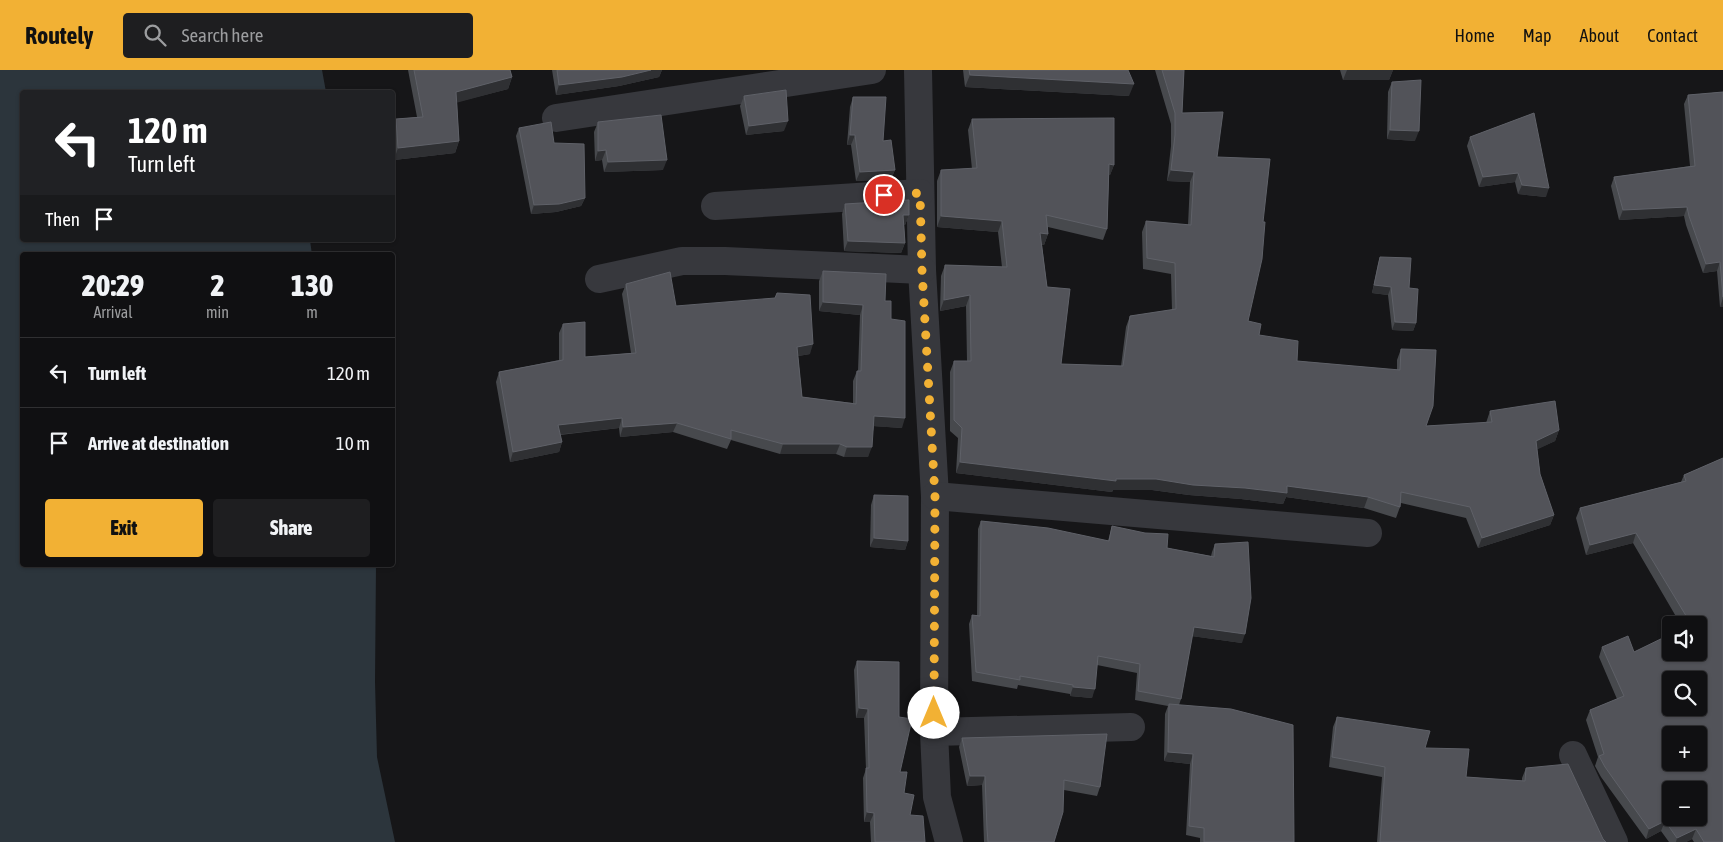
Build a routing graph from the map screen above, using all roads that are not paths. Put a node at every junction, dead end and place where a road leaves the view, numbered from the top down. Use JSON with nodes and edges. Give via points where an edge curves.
{"nodes":[{"id":1,"x":872,"y":70,"type":"edge"},
{"id":2,"x":918,"y":70,"type":"edge"},
{"id":3,"x":556,"y":118,"type":"dead end"},
{"id":4,"x":920,"y":193,"type":"junction"},
{"id":5,"x":715,"y":206,"type":"dead end"},
{"id":6,"x":922,"y":270,"type":"junction"},
{"id":7,"x":599,"y":279,"type":"dead end"},
{"id":8,"x":935,"y":496,"type":"junction"},
{"id":9,"x":1368,"y":533,"type":"dead end"},
{"id":10,"x":1131,"y":727,"type":"dead end"},
{"id":11,"x":934,"y":732,"type":"junction"},
{"id":12,"x":1573,"y":755,"type":"dead end"},
{"id":13,"x":949,"y":842,"type":"edge"},
{"id":14,"x":1614,"y":842,"type":"edge"}],
"edges":[{"from":1,"to":3,"type":"street"},
{"from":2,"to":4,"type":"street"},
{"from":4,"to":5,"type":"street"},
{"from":4,"to":6,"type":"street"},
{"from":6,"to":7,"type":"street","via":[[682,261]]},
{"from":6,"to":8,"type":"street"},
{"from":8,"to":9,"type":"street"},
{"from":8,"to":11,"type":"street"},
{"from":10,"to":11,"type":"street"},
{"from":11,"to":13,"type":"street","via":[[937,797]]},
{"from":12,"to":14,"type":"street"}]}
